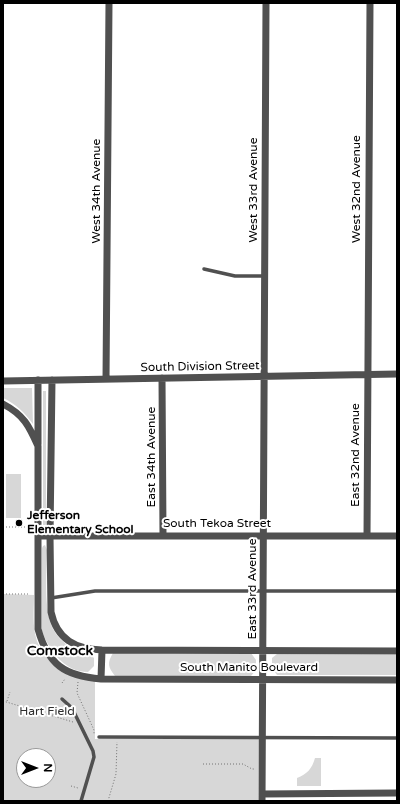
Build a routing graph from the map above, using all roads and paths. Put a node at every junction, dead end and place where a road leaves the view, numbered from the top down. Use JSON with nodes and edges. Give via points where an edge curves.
{"nodes":[{"id":1,"x":109,"y":3,"type":"edge"},
{"id":2,"x":266,"y":3,"type":"edge"},
{"id":3,"x":370,"y":3,"type":"edge"},
{"id":4,"x":204,"y":269,"type":"dead end"},
{"id":5,"x":264,"y":276,"type":"junction"},
{"id":6,"x":397,"y":374,"type":"edge"},
{"id":7,"x":367,"y":375,"type":"junction"},
{"id":8,"x":264,"y":377,"type":"junction"},
{"id":9,"x":162,"y":378,"type":"junction"},
{"id":10,"x":106,"y":379,"type":"junction"},
{"id":11,"x":38,"y":380,"type":"junction"},
{"id":12,"x":52,"y":380,"type":"junction"},
{"id":13,"x":3,"y":381,"type":"edge"},
{"id":14,"x":3,"y":404,"type":"edge"},
{"id":15,"x":38,"y":446,"type":"junction"},
{"id":16,"x":3,"y":527,"type":"edge"},
{"id":17,"x":32,"y":527,"type":"dead end"},
{"id":18,"x":163,"y":535,"type":"junction"},
{"id":19,"x":264,"y":535,"type":"junction"},
{"id":20,"x":38,"y":536,"type":"junction"},
{"id":21,"x":50,"y":536,"type":"junction"},
{"id":22,"x":367,"y":536,"type":"junction"},
{"id":23,"x":397,"y":536,"type":"edge"},
{"id":24,"x":264,"y":590,"type":"junction"},
{"id":25,"x":397,"y":591,"type":"edge"},
{"id":26,"x":3,"y":594,"type":"edge"},
{"id":27,"x":31,"y":594,"type":"dead end"},
{"id":28,"x":51,"y":598,"type":"junction"},
{"id":29,"x":102,"y":650,"type":"junction"},
{"id":30,"x":264,"y":650,"type":"junction"},
{"id":31,"x":397,"y":651,"type":"edge"},
{"id":32,"x":66,"y":676,"type":"dead end"},
{"id":33,"x":101,"y":679,"type":"junction"},
{"id":34,"x":262,"y":679,"type":"junction"},
{"id":35,"x":397,"y":680,"type":"edge"},
{"id":36,"x":62,"y":683,"type":"dead end"},
{"id":37,"x":10,"y":692,"type":"dead end"},
{"id":38,"x":62,"y":699,"type":"dead end"},
{"id":39,"x":3,"y":701,"type":"edge"},
{"id":40,"x":6,"y":702,"type":"junction"},
{"id":41,"x":54,"y":710,"type":"dead end"},
{"id":42,"x":52,"y":716,"type":"junction"},
{"id":43,"x":73,"y":722,"type":"dead end"},
{"id":44,"x":99,"y":737,"type":"dead end"},
{"id":45,"x":262,"y":737,"type":"junction"},
{"id":46,"x":397,"y":738,"type":"edge"},
{"id":47,"x":203,"y":764,"type":"dead end"},
{"id":48,"x":257,"y":769,"type":"dead end"},
{"id":49,"x":71,"y":786,"type":"dead end"},
{"id":50,"x":79,"y":788,"type":"dead end"},
{"id":51,"x":397,"y":793,"type":"edge"},
{"id":52,"x":262,"y":797,"type":"edge"},
{"id":53,"x":81,"y":801,"type":"edge"}],
"edges":[{"from":1,"to":10,"type":"street","name":"West 34th Avenue"},
{"from":2,"to":5,"type":"street","name":"West 33rd Avenue"},
{"from":3,"to":7,"type":"street","name":"West 32nd Avenue"},
{"from":4,"to":5,"type":"lane","via":[[235,276]]},
{"from":5,"to":8,"type":"street","name":"West 33rd Avenue"},
{"from":6,"to":7,"type":"street","name":"South Division Street"},
{"from":7,"to":8,"type":"street","name":"South Division Street"},
{"from":7,"to":22,"type":"street","name":"East 32nd Avenue"},
{"from":8,"to":9,"type":"street","name":"South Division Street"},
{"from":8,"to":19,"type":"street","name":"East 33rd Avenue"},
{"from":9,"to":10,"type":"street","name":"South Division Street"},
{"from":9,"to":18,"type":"street","name":"East 34th Avenue"},
{"from":10,"to":12,"type":"street","name":"South Division Street"},
{"from":11,"to":12,"type":"street","name":"South Division Street"},
{"from":11,"to":13,"type":"street","name":"South Division Street"},
{"from":11,"to":15,"type":"street"},
{"from":12,"to":21,"type":"street","name":"South Manito Boulevard"},
{"from":14,"to":15,"type":"street","name":"South Manito Boulevard","via":[[14,410],[28,424]]},
{"from":15,"to":20,"type":"street","name":"South Manito Boulevard"},
{"from":16,"to":17,"type":"path"},
{"from":18,"to":19,"type":"street","name":"South Tekoa Street"},
{"from":18,"to":21,"type":"street","name":"South Tekoa Street"},
{"from":19,"to":22,"type":"street","name":"South Tekoa Street"},
{"from":19,"to":24,"type":"street","name":"East 33rd Avenue"},
{"from":20,"to":21,"type":"street","name":"South Tekoa Street"},
{"from":20,"to":33,"type":"street","name":"South Manito Boulevard","via":[[37,617],[41,641],[50,657],[65,670],[84,677]]},
{"from":21,"to":28,"type":"street","name":"South Manito Boulevard"},
{"from":22,"to":23,"type":"street","name":"South Tekoa Street"},
{"from":24,"to":25,"type":"lane"},
{"from":24,"to":28,"type":"lane","via":[[95,591]]},
{"from":24,"to":30,"type":"street","name":"East 33rd Avenue"},
{"from":26,"to":27,"type":"path"},
{"from":28,"to":29,"type":"street","name":"South Manito Boulevard","via":[[52,619],[64,637],[80,648]]},
{"from":29,"to":30,"type":"street","name":"South Manito Boulevard"},
{"from":29,"to":33,"type":"street"},
{"from":30,"to":31,"type":"street","name":"South Manito Boulevard"},
{"from":30,"to":34,"type":"street","name":"East 33rd Avenue"},
{"from":32,"to":36,"type":"path"},
{"from":33,"to":34,"type":"street","name":"South Manito Boulevard"},
{"from":34,"to":35,"type":"street","name":"South Manito Boulevard"},
{"from":34,"to":45,"type":"street","name":"East 33rd Avenue"},
{"from":37,"to":40,"type":"path"},
{"from":38,"to":53,"type":"lane","via":[[72,708],[93,751],[94,757]]},
{"from":39,"to":40,"type":"path"},
{"from":40,"to":42,"type":"path"},
{"from":41,"to":42,"type":"path"},
{"from":42,"to":43,"type":"path"},
{"from":44,"to":45,"type":"lane"},
{"from":45,"to":46,"type":"lane"},
{"from":45,"to":52,"type":"street","name":"East 33rd Avenue"},
{"from":47,"to":48,"type":"path","via":[[243,764]]},
{"from":49,"to":50,"type":"path"},
{"from":51,"to":52,"type":"street"}]}
